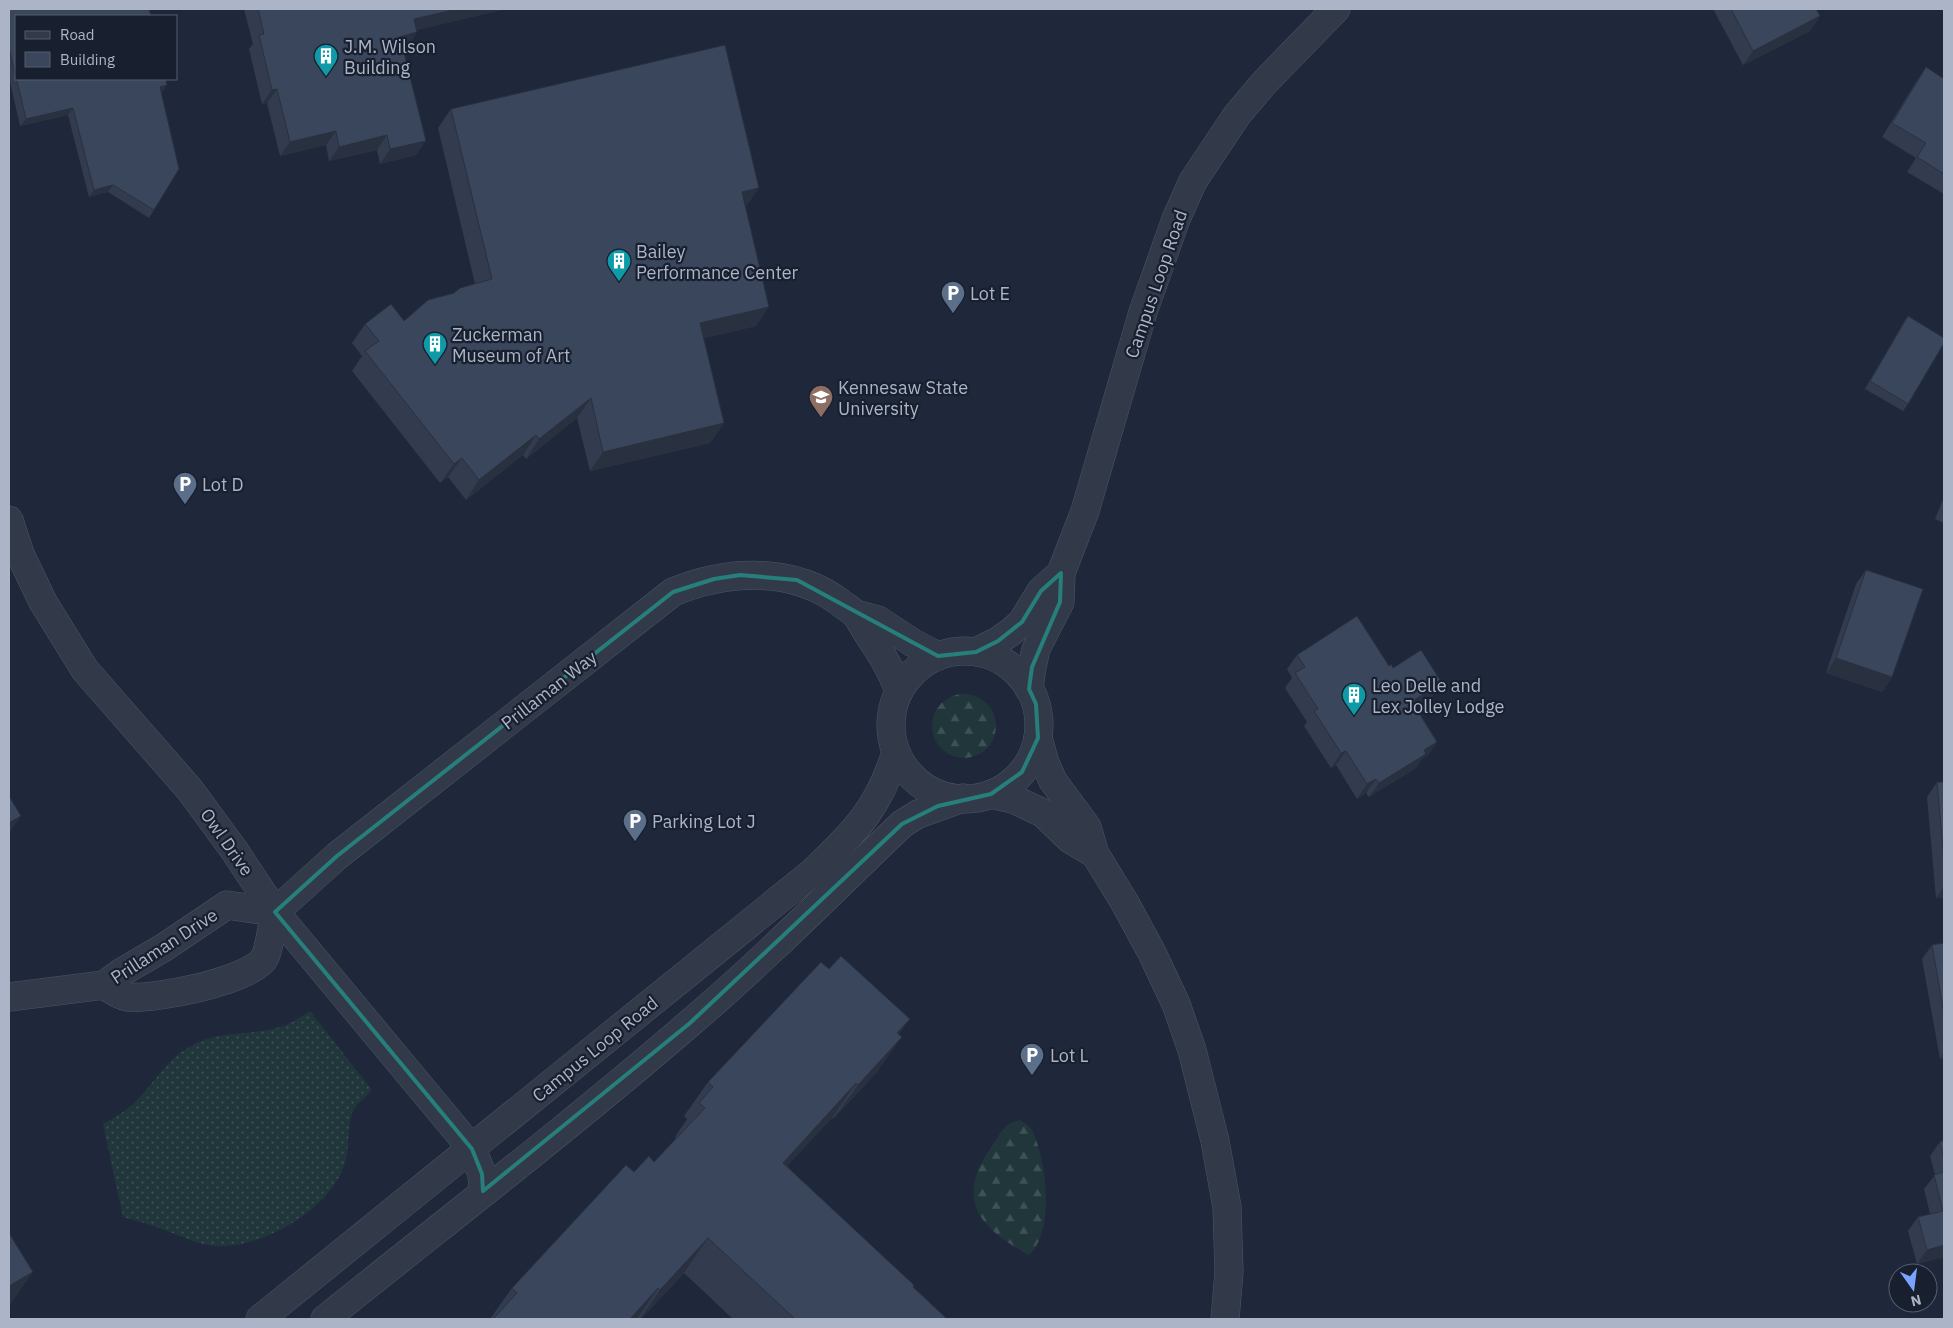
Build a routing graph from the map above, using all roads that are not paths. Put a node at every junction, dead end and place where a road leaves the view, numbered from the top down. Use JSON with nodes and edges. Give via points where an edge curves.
{"nodes":[{"id":1,"x":1336,"y":9,"type":"edge"},
{"id":2,"x":9,"y":520,"type":"edge"},
{"id":3,"x":1061,"y":573,"type":"junction"},
{"id":4,"x":855,"y":614,"type":"junction"},
{"id":5,"x":976,"y":652,"type":"junction"},
{"id":6,"x":938,"y":656,"type":"junction"},
{"id":7,"x":1029,"y":689,"type":"junction"},
{"id":8,"x":899,"y":691,"type":"junction"},
{"id":9,"x":1038,"y":738,"type":"junction"},
{"id":10,"x":896,"y":752,"type":"junction"},
{"id":11,"x":991,"y":794,"type":"junction"},
{"id":12,"x":963,"y":798,"type":"junction"},
{"id":13,"x":1095,"y":854,"type":"junction"},
{"id":14,"x":275,"y":912,"type":"junction"},
{"id":15,"x":104,"y":985,"type":"junction"},
{"id":16,"x":9,"y":997,"type":"edge"},
{"id":17,"x":472,"y":1149,"type":"junction"},
{"id":18,"x":483,"y":1192,"type":"junction"},
{"id":19,"x":260,"y":1319,"type":"edge"},
{"id":20,"x":325,"y":1319,"type":"edge"},
{"id":21,"x":1225,"y":1319,"type":"edge"}],
"edges":[{"from":1,"to":3,"type":"street","name":"Campus Loop Road","via":[[1237,114],[1193,181],[1166,243],[1085,511]]},
{"from":2,"to":14,"type":"street","name":"Owl Drive","via":[[20,554],[43,602],[85,670],[190,790]]},
{"from":3,"to":5,"type":"street","name":"Campus Loop Road","via":[[1041,590],[1022,622],[1012,632]]},
{"from":3,"to":7,"type":"street","name":"Campus Loop Road","via":[[1060,602],[1036,649]]},
{"from":4,"to":6,"type":"street","name":"Prillaman Way","via":[[878,620],[913,644]]},
{"from":4,"to":8,"type":"street","name":"Prillaman Way","via":[[892,670]]},
{"from":4,"to":14,"type":"street","name":"Prillaman Way","via":[[828,594],[797,580],[778,576],[714,579],[673,592],[337,856]]},
{"from":5,"to":6,"type":"street","via":[[957,651]]},
{"from":5,"to":7,"type":"street","via":[[1007,664]]},
{"from":6,"to":8,"type":"street","via":[[922,664]]},
{"from":7,"to":9,"type":"street","via":[[1036,704]]},
{"from":8,"to":10,"type":"street","via":[[892,711],[891,732]]},
{"from":9,"to":11,"type":"street","via":[[1022,772]]},
{"from":9,"to":13,"type":"street","via":[[1054,781],[1087,827]]},
{"from":10,"to":12,"type":"street","via":[[908,772],[924,787],[945,796]]},
{"from":10,"to":17,"type":"street","name":"Campus Loop Road","via":[[880,795],[867,816],[813,872]]},
{"from":11,"to":12,"type":"street"},
{"from":11,"to":13,"type":"street","via":[[1014,799],[1043,813],[1070,839]]},
{"from":12,"to":18,"type":"street","via":[[918,814],[902,824],[690,1023]]},
{"from":13,"to":21,"type":"street","via":[[1152,953],[1176,1004],[1192,1050],[1227,1207],[1229,1272]]},
{"from":14,"to":15,"type":"street","name":"Prillaman Drive","via":[[227,905]]},
{"from":14,"to":15,"type":"street","name":"Prillaman Drive","via":[[264,959],[251,969],[209,986],[158,996],[126,997]]},
{"from":14,"to":17,"type":"street","name":"Owl Drive"},
{"from":15,"to":16,"type":"street","name":"Prillaman Drive"},
{"from":17,"to":18,"type":"street","name":"Owl Drive","via":[[482,1174]]},
{"from":17,"to":19,"type":"street","name":"Campus Loop Road"},
{"from":18,"to":20,"type":"street"}]}
